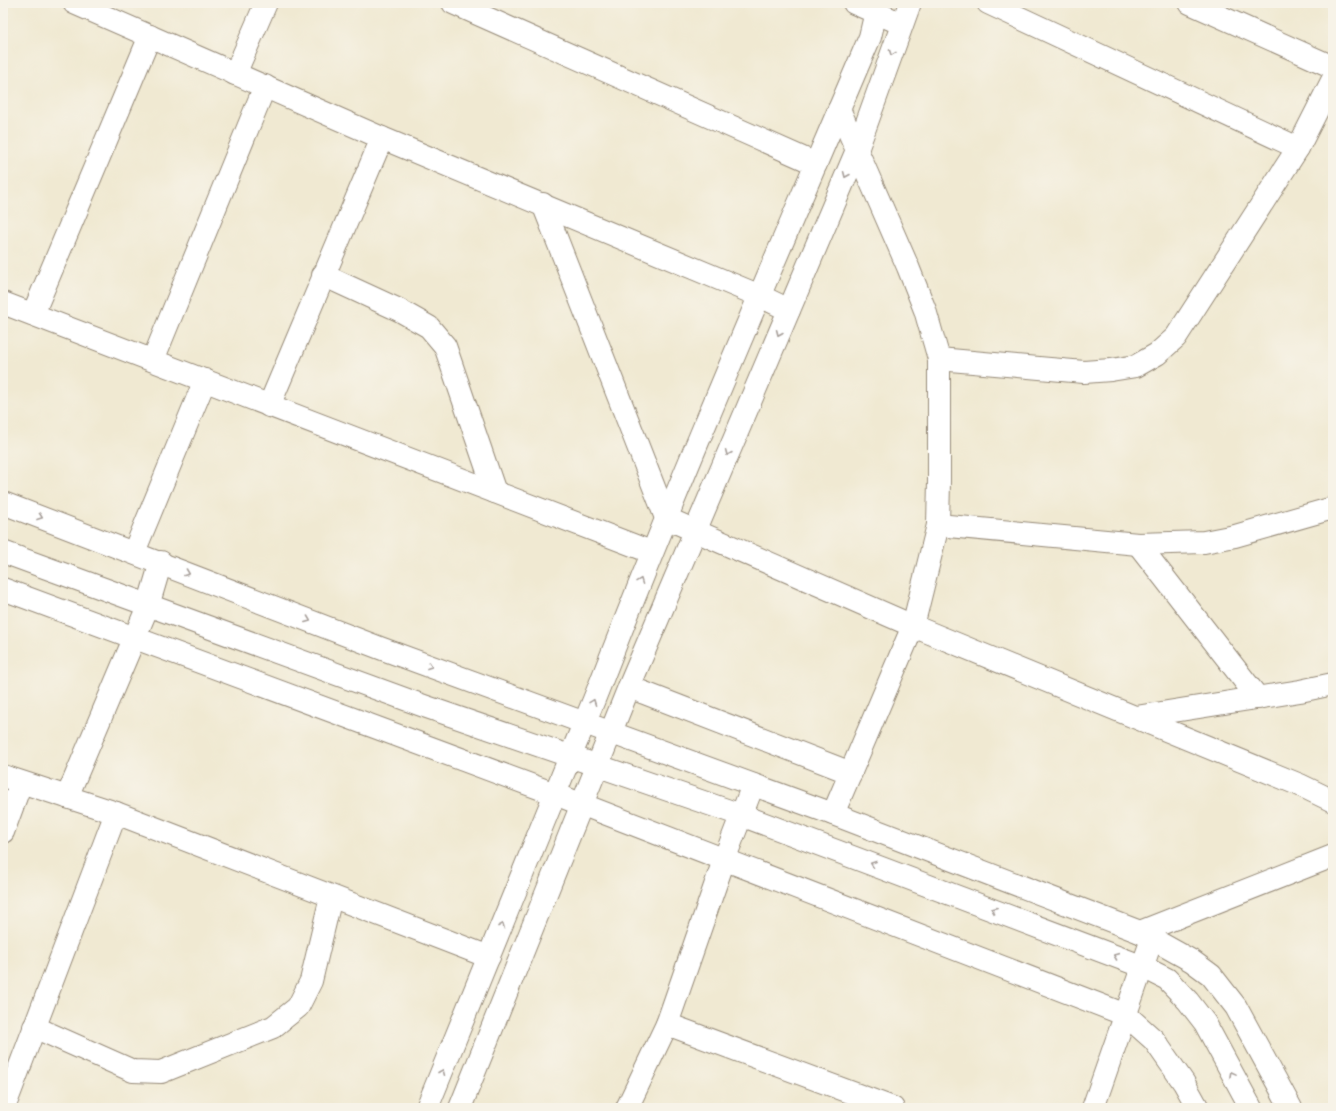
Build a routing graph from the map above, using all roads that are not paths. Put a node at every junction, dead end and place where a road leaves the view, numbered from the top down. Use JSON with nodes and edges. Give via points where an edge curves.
{"nodes":[{"id":1,"x":74,"y":3,"type":"edge"},
{"id":2,"x":266,"y":3,"type":"edge"},
{"id":3,"x":453,"y":3,"type":"edge"},
{"id":4,"x":854,"y":3,"type":"edge"},
{"id":5,"x":910,"y":3,"type":"edge"},
{"id":6,"x":988,"y":3,"type":"edge"},
{"id":7,"x":1190,"y":3,"type":"edge"},
{"id":8,"x":877,"y":8,"type":"edge"},
{"id":9,"x":902,"y":24,"type":"junction"},
{"id":10,"x":150,"y":36,"type":"junction"},
{"id":11,"x":1333,"y":67,"type":"edge"},
{"id":12,"x":235,"y":74,"type":"junction"},
{"id":13,"x":1333,"y":79,"type":"edge"},
{"id":14,"x":265,"y":86,"type":"junction"},
{"id":15,"x":840,"y":109,"type":"junction"},
{"id":16,"x":382,"y":138,"type":"junction"},
{"id":17,"x":1298,"y":148,"type":"junction"},
{"id":18,"x":857,"y":150,"type":"junction"},
{"id":19,"x":816,"y":164,"type":"junction"},
{"id":20,"x":543,"y":204,"type":"junction"},
{"id":21,"x":323,"y":275,"type":"junction"},
{"id":22,"x":760,"y":296,"type":"junction"},
{"id":23,"x":3,"y":303,"type":"edge"},
{"id":24,"x":789,"y":310,"type":"junction"},
{"id":25,"x":33,"y":314,"type":"junction"},
{"id":26,"x":939,"y":359,"type":"junction"},
{"id":27,"x":153,"y":360,"type":"junction"},
{"id":28,"x":205,"y":380,"type":"junction"},
{"id":29,"x":269,"y":406,"type":"junction"},
{"id":30,"x":495,"y":492,"type":"junction"},
{"id":31,"x":3,"y":503,"type":"edge"},
{"id":32,"x":1333,"y":508,"type":"edge"},
{"id":33,"x":666,"y":518,"type":"junction"},
{"id":34,"x":938,"y":525,"type":"junction"},
{"id":35,"x":695,"y":530,"type":"junction"},
{"id":36,"x":1138,"y":544,"type":"junction"},
{"id":37,"x":3,"y":552,"type":"edge"},
{"id":38,"x":134,"y":552,"type":"junction"},
{"id":39,"x":651,"y":552,"type":"junction"},
{"id":40,"x":161,"y":562,"type":"junction"},
{"id":41,"x":3,"y":588,"type":"edge"},
{"id":42,"x":148,"y":606,"type":"junction"},
{"id":43,"x":913,"y":626,"type":"junction"},
{"id":44,"x":134,"y":637,"type":"junction"},
{"id":45,"x":1333,"y":684,"type":"edge"},
{"id":46,"x":629,"y":687,"type":"junction"},
{"id":47,"x":1258,"y":698,"type":"junction"},
{"id":48,"x":1136,"y":717,"type":"junction"},
{"id":49,"x":585,"y":724,"type":"junction"},
{"id":50,"x":610,"y":733,"type":"junction"},
{"id":51,"x":569,"y":757,"type":"junction"},
{"id":52,"x":597,"y":766,"type":"junction"},
{"id":53,"x":851,"y":773,"type":"junction"},
{"id":54,"x":12,"y":780,"type":"edge"},
{"id":55,"x":753,"y":785,"type":"junction"},
{"id":56,"x":555,"y":794,"type":"junction"},
{"id":57,"x":67,"y":797,"type":"junction"},
{"id":58,"x":1333,"y":801,"type":"edge"},
{"id":59,"x":582,"y":804,"type":"junction"},
{"id":60,"x":116,"y":813,"type":"junction"},
{"id":61,"x":833,"y":814,"type":"junction"},
{"id":62,"x":741,"y":815,"type":"junction"},
{"id":63,"x":3,"y":832,"type":"edge"},
{"id":64,"x":1333,"y":856,"type":"edge"},
{"id":65,"x":724,"y":860,"type":"junction"},
{"id":66,"x":332,"y":897,"type":"junction"},
{"id":67,"x":1146,"y":935,"type":"junction"},
{"id":68,"x":490,"y":957,"type":"junction"},
{"id":69,"x":1142,"y":966,"type":"junction"},
{"id":70,"x":1126,"y":1015,"type":"junction"},
{"id":71,"x":667,"y":1024,"type":"junction"},
{"id":72,"x":34,"y":1027,"type":"junction"},
{"id":73,"x":4,"y":1108,"type":"edge"},
{"id":74,"x":427,"y":1108,"type":"edge"},
{"id":75,"x":460,"y":1108,"type":"edge"},
{"id":76,"x":628,"y":1108,"type":"edge"},
{"id":77,"x":893,"y":1108,"type":"edge"},
{"id":78,"x":1093,"y":1108,"type":"edge"},
{"id":79,"x":1198,"y":1108,"type":"edge"},
{"id":80,"x":1251,"y":1108,"type":"edge"},
{"id":81,"x":1291,"y":1108,"type":"edge"}],
"edges":[{"from":1,"to":10,"type":"street"},
{"from":2,"to":12,"type":"street"},
{"from":3,"to":19,"type":"street"},
{"from":4,"to":8,"type":"street"},
{"from":5,"to":9,"type":"street"},
{"from":6,"to":17,"type":"street"},
{"from":7,"to":11,"type":"street"},
{"from":8,"to":9,"type":"street"},
{"from":8,"to":15,"type":"street","via":[[870,37]]},
{"from":9,"to":18,"type":"street","one_way":true},
{"from":10,"to":12,"type":"street"},
{"from":10,"to":25,"type":"street"},
{"from":12,"to":14,"type":"street"},
{"from":13,"to":17,"type":"street"},
{"from":14,"to":16,"type":"street"},
{"from":14,"to":27,"type":"street"},
{"from":15,"to":18,"type":"street"},
{"from":15,"to":19,"type":"street"},
{"from":16,"to":20,"type":"street"},
{"from":16,"to":21,"type":"street"},
{"from":17,"to":26,"type":"street","via":[[1176,337],[1157,354],[1136,366],[1084,372]]},
{"from":18,"to":24,"type":"street","one_way":true},
{"from":18,"to":26,"type":"street","via":[[925,310]]},
{"from":19,"to":22,"type":"street"},
{"from":20,"to":22,"type":"street"},
{"from":20,"to":33,"type":"street"},
{"from":21,"to":29,"type":"street"},
{"from":21,"to":30,"type":"street","via":[[399,310],[429,327],[445,346]]},
{"from":22,"to":24,"type":"street"},
{"from":22,"to":33,"type":"street"},
{"from":23,"to":25,"type":"street"},
{"from":24,"to":35,"type":"street","one_way":true},
{"from":25,"to":27,"type":"street"},
{"from":26,"to":34,"type":"street"},
{"from":27,"to":28,"type":"street"},
{"from":28,"to":29,"type":"street"},
{"from":28,"to":38,"type":"street"},
{"from":29,"to":30,"type":"street"},
{"from":30,"to":39,"type":"street"},
{"from":31,"to":38,"type":"street","one_way":true},
{"from":32,"to":36,"type":"street","via":[[1212,541]]},
{"from":33,"to":35,"type":"street"},
{"from":33,"to":39,"type":"street"},
{"from":34,"to":36,"type":"street"},
{"from":34,"to":43,"type":"street"},
{"from":35,"to":43,"type":"street"},
{"from":35,"to":46,"type":"street"},
{"from":36,"to":47,"type":"street"},
{"from":37,"to":42,"type":"street"},
{"from":38,"to":40,"type":"street"},
{"from":49,"to":39,"type":"street","one_way":true},
{"from":40,"to":42,"type":"street"},
{"from":40,"to":49,"type":"street","one_way":true,"via":[[380,648]]},
{"from":41,"to":44,"type":"street"},
{"from":42,"to":44,"type":"street"},
{"from":42,"to":51,"type":"street"},
{"from":43,"to":48,"type":"street"},
{"from":43,"to":53,"type":"street"},
{"from":44,"to":56,"type":"street"},
{"from":44,"to":57,"type":"street"},
{"from":45,"to":47,"type":"street"},
{"from":46,"to":50,"type":"street"},
{"from":46,"to":53,"type":"street"},
{"from":47,"to":48,"type":"street"},
{"from":48,"to":58,"type":"street"},
{"from":49,"to":50,"type":"street"},
{"from":49,"to":51,"type":"street"},
{"from":50,"to":52,"type":"street"},
{"from":50,"to":55,"type":"street"},
{"from":51,"to":52,"type":"street"},
{"from":51,"to":56,"type":"street"},
{"from":52,"to":59,"type":"street"},
{"from":52,"to":62,"type":"street"},
{"from":53,"to":61,"type":"street"},
{"from":54,"to":57,"type":"street"},
{"from":54,"to":63,"type":"street"},
{"from":55,"to":61,"type":"street"},
{"from":55,"to":62,"type":"street"},
{"from":56,"to":59,"type":"street"},
{"from":68,"to":56,"type":"street","one_way":true},
{"from":57,"to":60,"type":"street"},
{"from":59,"to":65,"type":"street"},
{"from":59,"to":75,"type":"street"},
{"from":60,"to":66,"type":"street"},
{"from":60,"to":72,"type":"street"},
{"from":61,"to":67,"type":"street"},
{"from":62,"to":65,"type":"street"},
{"from":69,"to":62,"type":"street","one_way":true},
{"from":64,"to":67,"type":"street"},
{"from":65,"to":70,"type":"street"},
{"from":65,"to":71,"type":"street"},
{"from":66,"to":68,"type":"street"},
{"from":66,"to":72,"type":"street","via":[[311,980],[298,1007],[273,1027],[161,1072],[133,1071]]},
{"from":67,"to":69,"type":"street"},
{"from":67,"to":81,"type":"street","via":[[1211,975],[1236,1007]]},
{"from":74,"to":68,"type":"street","one_way":true},
{"from":69,"to":70,"type":"street"},
{"from":80,"to":69,"type":"street","one_way":true,"via":[[1205,1023],[1167,979]]},
{"from":70,"to":78,"type":"street"},
{"from":70,"to":79,"type":"street","via":[[1154,1040]]},
{"from":71,"to":76,"type":"street"},
{"from":71,"to":77,"type":"street"},
{"from":72,"to":73,"type":"street"}]}
